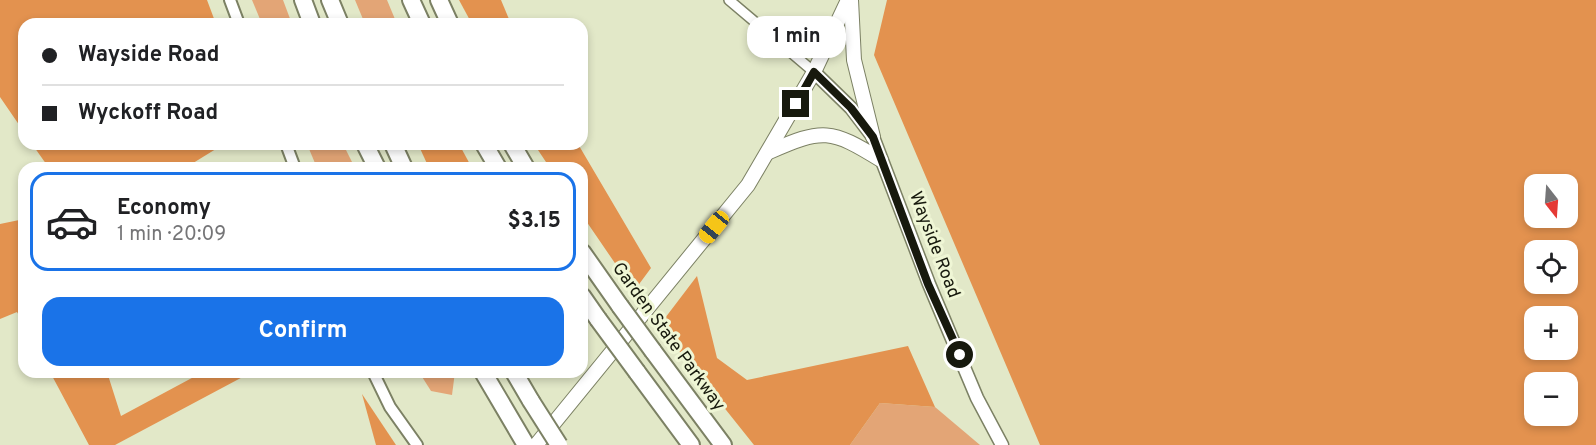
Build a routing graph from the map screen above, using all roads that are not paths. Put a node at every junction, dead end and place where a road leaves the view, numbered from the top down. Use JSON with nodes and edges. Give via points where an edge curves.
{"nodes":[{"id":1,"x":230,"y":0,"type":"edge"},
{"id":2,"x":303,"y":0,"type":"edge"},
{"id":3,"x":330,"y":0,"type":"edge"},
{"id":4,"x":411,"y":0,"type":"edge"},
{"id":5,"x":439,"y":0,"type":"edge"},
{"id":6,"x":729,"y":0,"type":"edge"},
{"id":7,"x":849,"y":0,"type":"edge"},
{"id":8,"x":237,"y":18,"type":"edge"},
{"id":9,"x":310,"y":18,"type":"edge"},
{"id":10,"x":338,"y":18,"type":"edge"},
{"id":11,"x":419,"y":18,"type":"edge"},
{"id":12,"x":447,"y":18,"type":"edge"},
{"id":13,"x":814,"y":72,"type":"junction"},
{"id":14,"x":873,"y":137,"type":"junction"},
{"id":15,"x":769,"y":152,"type":"junction"},
{"id":16,"x":881,"y":160,"type":"junction"},
{"id":17,"x":588,"y":261,"type":"edge"},
{"id":18,"x":588,"y":305,"type":"edge"},
{"id":19,"x":377,"y":378,"type":"edge"},
{"id":20,"x":486,"y":378,"type":"edge"},
{"id":21,"x":518,"y":378,"type":"edge"},
{"id":22,"x":417,"y":445,"type":"edge"},
{"id":23,"x":526,"y":445,"type":"edge"},
{"id":24,"x":536,"y":445,"type":"edge"},
{"id":25,"x":559,"y":445,"type":"edge"},
{"id":26,"x":691,"y":445,"type":"edge"},
{"id":27,"x":723,"y":445,"type":"edge"},
{"id":28,"x":1002,"y":445,"type":"edge"}],
"edges":[{"from":1,"to":8,"type":"street"},
{"from":2,"to":9,"type":"highway"},
{"from":3,"to":10,"type":"highway"},
{"from":4,"to":11,"type":"highway"},
{"from":5,"to":12,"type":"highway"},
{"from":6,"to":13,"type":"street"},
{"from":7,"to":13,"type":"main road"},
{"from":7,"to":14,"type":"main road","via":[[854,60]]},
{"from":13,"to":14,"type":"main road","name":"Wayside Road","via":[[851,108]]},
{"from":13,"to":15,"type":"main road"},
{"from":14,"to":16,"type":"main road","name":"Wayside Road"},
{"from":15,"to":16,"type":"main road","via":[[823,134],[844,138]]},
{"from":15,"to":24,"type":"main road","via":[[729,209]]},
{"from":16,"to":28,"type":"main road","name":"Wayside Road","via":[[928,284],[977,398]]},
{"from":17,"to":27,"type":"highway","name":"Garden State Parkway","bridge":true},
{"from":18,"to":26,"type":"highway","bridge":true},
{"from":19,"to":22,"type":"street","via":[[390,407]]},
{"from":20,"to":23,"type":"highway"},
{"from":21,"to":25,"type":"highway","bridge":true}]}
